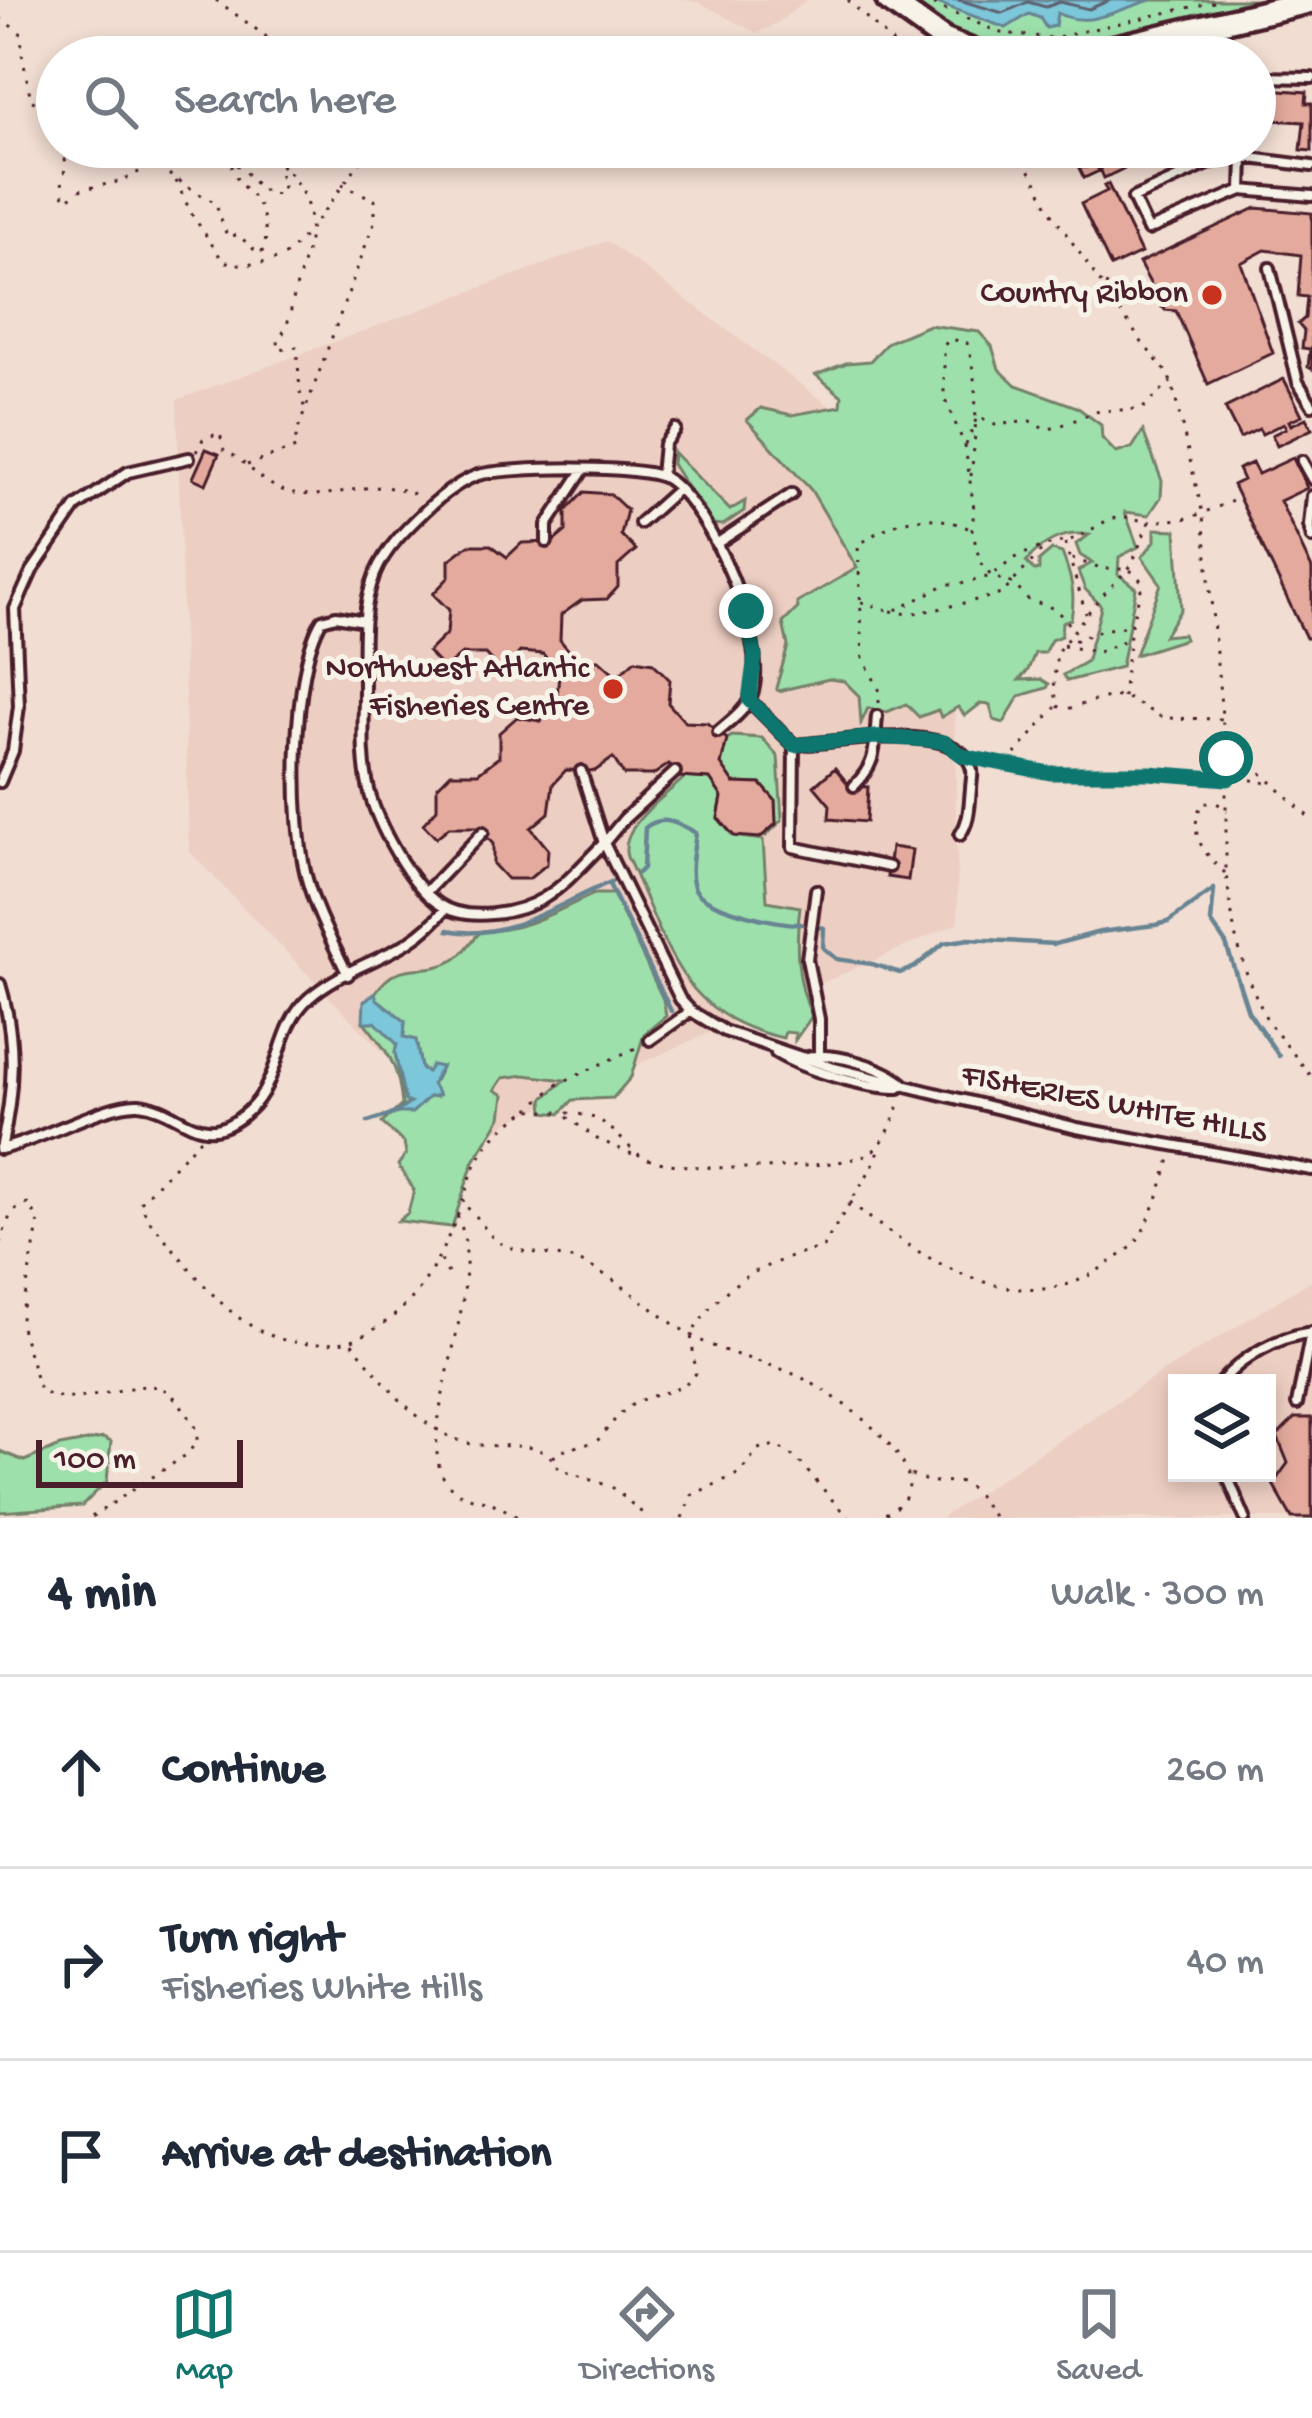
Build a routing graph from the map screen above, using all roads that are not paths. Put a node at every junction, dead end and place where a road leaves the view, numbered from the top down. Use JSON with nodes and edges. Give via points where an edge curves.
{"nodes":[{"id":1,"x":888,"y":0,"type":"edge"},
{"id":2,"x":1312,"y":1,"type":"edge"},
{"id":3,"x":1215,"y":24,"type":"junction"},
{"id":4,"x":938,"y":36,"type":"edge"},
{"id":5,"x":1163,"y":36,"type":"edge"},
{"id":6,"x":1215,"y":36,"type":"edge"},
{"id":7,"x":1276,"y":77,"type":"edge"},
{"id":8,"x":1312,"y":78,"type":"edge"},
{"id":9,"x":1276,"y":162,"type":"edge"},
{"id":10,"x":1312,"y":166,"type":"edge"},
{"id":11,"x":1199,"y":168,"type":"edge"},
{"id":12,"x":1243,"y":168,"type":"edge"},
{"id":13,"x":1242,"y":190,"type":"junction"},
{"id":14,"x":1312,"y":196,"type":"edge"},
{"id":15,"x":1270,"y":268,"type":"dead end"},
{"id":16,"x":1312,"y":405,"type":"edge"},
{"id":17,"x":675,"y":430,"type":"dead end"},
{"id":18,"x":189,"y":458,"type":"road end"},
{"id":19,"x":1303,"y":460,"type":"dead end"},
{"id":20,"x":583,"y":470,"type":"junction"},
{"id":21,"x":661,"y":475,"type":"junction"},
{"id":22,"x":1312,"y":479,"type":"edge"},
{"id":23,"x":678,"y":489,"type":"junction"},
{"id":24,"x":792,"y":494,"type":"dead end"},
{"id":25,"x":1312,"y":496,"type":"edge"},
{"id":26,"x":640,"y":524,"type":"dead end"},
{"id":27,"x":1312,"y":538,"type":"edge"},
{"id":28,"x":547,"y":542,"type":"dead end"},
{"id":29,"x":716,"y":544,"type":"junction"},
{"id":30,"x":364,"y":621,"type":"junction"},
{"id":31,"x":749,"y":700,"type":"junction"},
{"id":32,"x":877,"y":716,"type":"road end"},
{"id":33,"x":718,"y":732,"type":"dead end"},
{"id":34,"x":875,"y":737,"type":"junction"},
{"id":35,"x":794,"y":745,"type":"junction"},
{"id":36,"x":581,"y":771,"type":"dead end"},
{"id":37,"x":675,"y":772,"type":"dead end"},
{"id":38,"x":0,"y":782,"type":"edge"},
{"id":39,"x":854,"y":786,"type":"dead end"},
{"id":40,"x":483,"y":832,"type":"dead end"},
{"id":41,"x":960,"y":835,"type":"dead end"},
{"id":42,"x":604,"y":843,"type":"junction"},
{"id":43,"x":889,"y":867,"type":"dead end"},
{"id":44,"x":816,"y":890,"type":"dead end"},
{"id":45,"x":426,"y":892,"type":"junction"},
{"id":46,"x":446,"y":908,"type":"junction"},
{"id":47,"x":347,"y":974,"type":"junction"},
{"id":48,"x":0,"y":984,"type":"edge"},
{"id":49,"x":691,"y":1011,"type":"junction"},
{"id":50,"x":650,"y":1040,"type":"road end"},
{"id":51,"x":767,"y":1047,"type":"junction"},
{"id":52,"x":819,"y":1054,"type":"junction"},
{"id":53,"x":802,"y":1058,"type":"junction"},
{"id":54,"x":907,"y":1088,"type":"junction"},
{"id":55,"x":1,"y":1149,"type":"edge"},
{"id":56,"x":1312,"y":1170,"type":"edge"},
{"id":57,"x":1311,"y":1332,"type":"edge"},
{"id":58,"x":1228,"y":1374,"type":"edge"},
{"id":59,"x":1297,"y":1404,"type":"dead end"},
{"id":60,"x":1230,"y":1482,"type":"edge"},
{"id":61,"x":1245,"y":1518,"type":"edge"}],
"edges":[{"from":1,"to":4,"type":"street"},
{"from":2,"to":3,"type":"street"},
{"from":3,"to":5,"type":"street"},
{"from":3,"to":6,"type":"lane"},
{"from":7,"to":8,"type":"lane"},
{"from":9,"to":10,"type":"lane"},
{"from":11,"to":13,"type":"lane","via":[[1133,198],[1148,230]]},
{"from":12,"to":13,"type":"lane"},
{"from":13,"to":14,"type":"lane"},
{"from":15,"to":16,"type":"lane","via":[[1298,382]]},
{"from":17,"to":21,"type":"lane","via":[[661,454]]},
{"from":18,"to":38,"type":"lane","via":[[128,472],[76,507],[32,571],[15,609],[19,706],[14,751]]},
{"from":19,"to":22,"type":"lane"},
{"from":20,"to":21,"type":"lane"},
{"from":20,"to":28,"type":"lane","via":[[547,525]]},
{"from":20,"to":30,"type":"lane","via":[[483,474],[454,487],[382,559]]},
{"from":21,"to":23,"type":"lane"},
{"from":23,"to":26,"type":"lane"},
{"from":23,"to":29,"type":"lane"},
{"from":24,"to":29,"type":"lane"},
{"from":25,"to":27,"type":"lane"},
{"from":29,"to":31,"type":"lane","via":[[752,632]]},
{"from":30,"to":45,"type":"lane","via":[[370,794]]},
{"from":30,"to":47,"type":"lane","via":[[322,620],[312,636],[299,733],[299,846]]},
{"from":31,"to":33,"type":"lane"},
{"from":31,"to":35,"type":"lane"},
{"from":32,"to":34,"type":"lane"},
{"from":34,"to":35,"type":"lane"},
{"from":34,"to":39,"type":"lane","via":[[869,771]]},
{"from":34,"to":41,"type":"lane","via":[[944,742],[963,756],[972,768]]},
{"from":35,"to":43,"type":"lane","via":[[793,848]]},
{"from":36,"to":42,"type":"lane"},
{"from":37,"to":42,"type":"lane"},
{"from":40,"to":45,"type":"lane"},
{"from":42,"to":46,"type":"lane","via":[[527,906],[488,914]]},
{"from":42,"to":49,"type":"lane"},
{"from":44,"to":52,"type":"lane","via":[[807,959]]},
{"from":45,"to":46,"type":"lane"},
{"from":46,"to":47,"type":"lane","via":[[413,941]]},
{"from":47,"to":55,"type":"lane","via":[[296,1010],[262,1096],[238,1119],[210,1129],[125,1105]]},
{"from":48,"to":55,"type":"lane","via":[[14,1094]]},
{"from":49,"to":50,"type":"lane"},
{"from":49,"to":51,"type":"lane","name":"FISHERIES WHITE HILLS"},
{"from":51,"to":53,"type":"lane","name":"FISHERIES WHITE HILLS"},
{"from":51,"to":54,"type":"lane","name":"FISHERIES WHITE HILLS","via":[[824,1072]]},
{"from":52,"to":53,"type":"lane","name":"FISHERIES WHITE HILLS"},
{"from":52,"to":54,"type":"lane","name":"FISHERIES WHITE HILLS","via":[[896,1077]]},
{"from":53,"to":54,"type":"lane","name":"FISHERIES WHITE HILLS"},
{"from":54,"to":56,"type":"lane","name":"FISHERIES WHITE HILLS"},
{"from":57,"to":58,"type":"lane","via":[[1287,1336]]},
{"from":57,"to":59,"type":"lane"},
{"from":60,"to":61,"type":"lane"}]}
